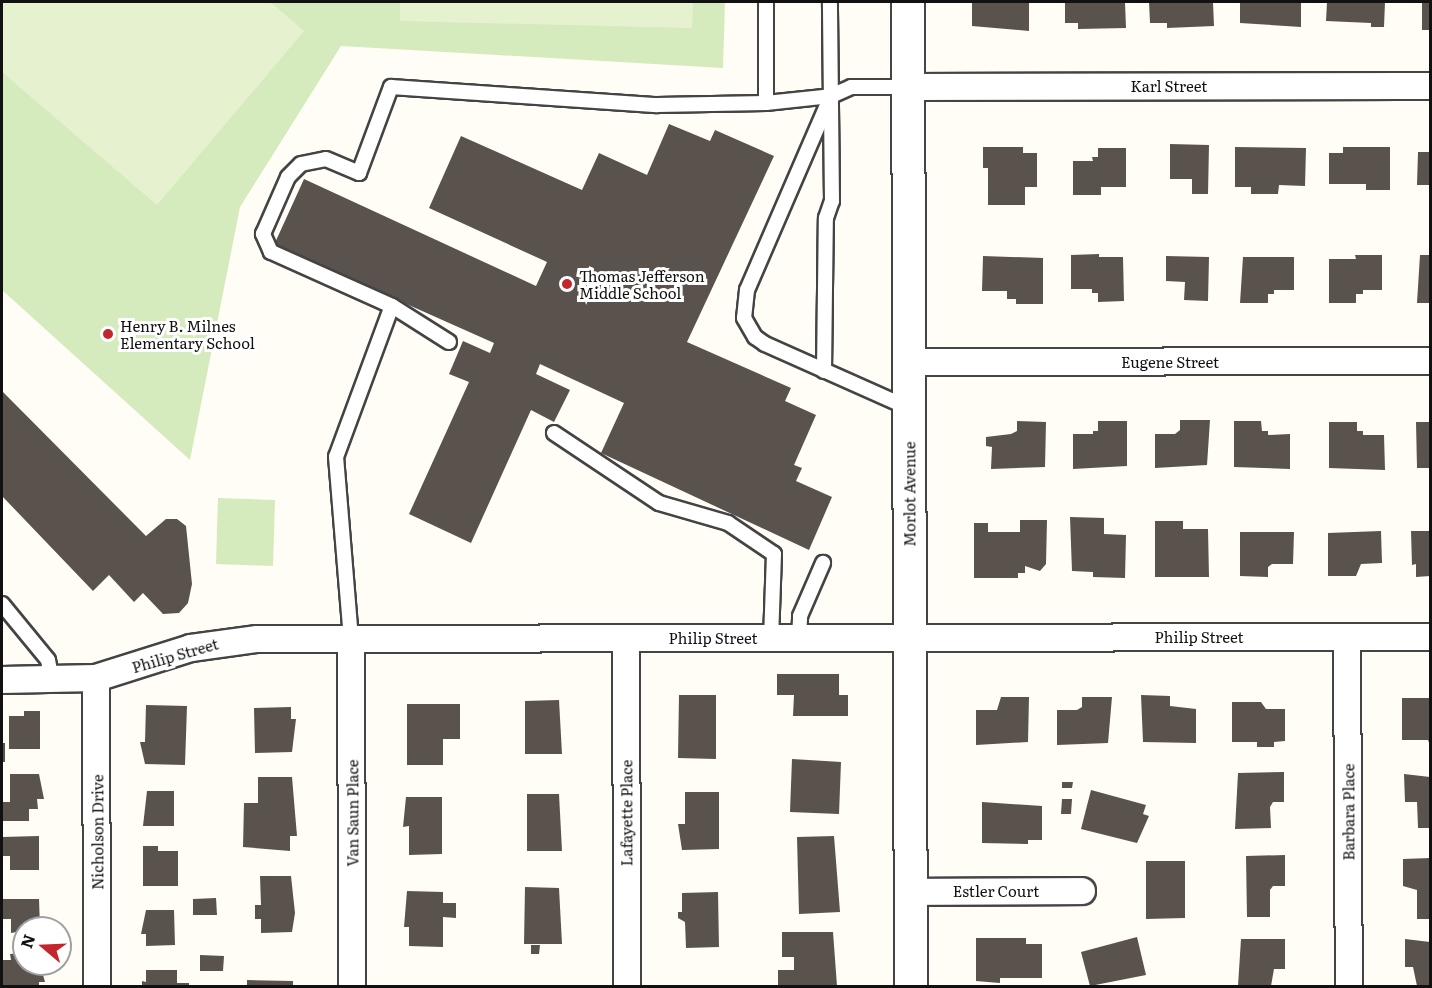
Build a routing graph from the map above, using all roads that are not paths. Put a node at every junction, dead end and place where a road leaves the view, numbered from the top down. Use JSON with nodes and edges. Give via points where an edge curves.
{"nodes":[{"id":1,"x":766,"y":2,"type":"edge"},
{"id":2,"x":830,"y":2,"type":"edge"},
{"id":3,"x":908,"y":2,"type":"edge"},
{"id":4,"x":1431,"y":86,"type":"edge"},
{"id":5,"x":908,"y":87,"type":"junction"},
{"id":6,"x":831,"y":96,"type":"junction"},
{"id":7,"x":766,"y":103,"type":"junction"},
{"id":8,"x":392,"y":306,"type":"junction"},
{"id":9,"x":449,"y":342,"type":"dead end"},
{"id":10,"x":1431,"y":361,"type":"edge"},
{"id":11,"x":909,"y":362,"type":"junction"},
{"id":12,"x":824,"y":371,"type":"junction"},
{"id":13,"x":909,"y":408,"type":"junction"},
{"id":14,"x":554,"y":433,"type":"dead end"},
{"id":15,"x":823,"y":563,"type":"dead end"},
{"id":16,"x":2,"y":604,"type":"edge"},
{"id":17,"x":1347,"y":637,"type":"junction"},
{"id":18,"x":1431,"y":637,"type":"edge"},
{"id":19,"x":771,"y":638,"type":"junction"},
{"id":20,"x":799,"y":638,"type":"junction"},
{"id":21,"x":910,"y":638,"type":"junction"},
{"id":22,"x":351,"y":639,"type":"junction"},
{"id":23,"x":626,"y":639,"type":"junction"},
{"id":24,"x":96,"y":678,"type":"junction"},
{"id":25,"x":2,"y":680,"type":"edge"},
{"id":26,"x":52,"y":681,"type":"junction"},
{"id":27,"x":1082,"y":891,"type":"dead end"},
{"id":28,"x":910,"y":892,"type":"junction"},
{"id":29,"x":97,"y":987,"type":"edge"},
{"id":30,"x":352,"y":987,"type":"edge"},
{"id":31,"x":627,"y":987,"type":"edge"},
{"id":32,"x":910,"y":987,"type":"edge"},
{"id":33,"x":1349,"y":987,"type":"edge"}],
"edges":[{"from":1,"to":7,"type":"lane"},
{"from":2,"to":6,"type":"lane"},
{"from":3,"to":5,"type":"street","name":"Morlot Avenue"},
{"from":4,"to":5,"type":"street","name":"Karl Street"},
{"from":5,"to":6,"type":"lane","via":[[851,87]]},
{"from":5,"to":11,"type":"street","name":"Morlot Avenue"},
{"from":6,"to":7,"type":"lane"},
{"from":6,"to":12,"type":"lane","via":[[832,201],[826,218]]},
{"from":6,"to":12,"type":"lane","via":[[747,290],[743,309],[755,337]]},
{"from":7,"to":8,"type":"lane","via":[[657,105],[391,87],[359,173],[326,159],[301,164],[288,177],[263,234],[271,252]]},
{"from":8,"to":9,"type":"lane"},
{"from":8,"to":22,"type":"lane","via":[[336,457]]},
{"from":10,"to":11,"type":"street","name":"Eugene Street"},
{"from":11,"to":13,"type":"street","name":"Morlot Avenue"},
{"from":12,"to":13,"type":"lane"},
{"from":13,"to":21,"type":"street","name":"Morlot Avenue"},
{"from":14,"to":19,"type":"lane","via":[[659,503],[728,523],[774,554]]},
{"from":15,"to":20,"type":"lane","via":[[800,616]]},
{"from":16,"to":26,"type":"lane","via":[[48,660]]},
{"from":17,"to":18,"type":"street","name":"Philip Street"},
{"from":17,"to":21,"type":"street","name":"Philip Street"},
{"from":17,"to":33,"type":"street","name":"Barbara Place"},
{"from":19,"to":20,"type":"street","name":"Philip Street"},
{"from":19,"to":23,"type":"street","name":"Philip Street"},
{"from":20,"to":21,"type":"street","name":"Philip Street"},
{"from":21,"to":28,"type":"street","name":"Morlot Avenue"},
{"from":22,"to":23,"type":"street","name":"Philip Street"},
{"from":22,"to":24,"type":"street","name":"Philip Street","via":[[225,641]]},
{"from":22,"to":30,"type":"street","name":"Van Saun Place"},
{"from":23,"to":31,"type":"street","name":"Lafayette Place"},
{"from":24,"to":26,"type":"street","name":"Philip Street"},
{"from":24,"to":29,"type":"street","name":"Nicholson Drive"},
{"from":25,"to":26,"type":"street","name":"Philip Street"},
{"from":27,"to":28,"type":"street","name":"Estler Court"},
{"from":28,"to":32,"type":"street","name":"Morlot Avenue"}]}
